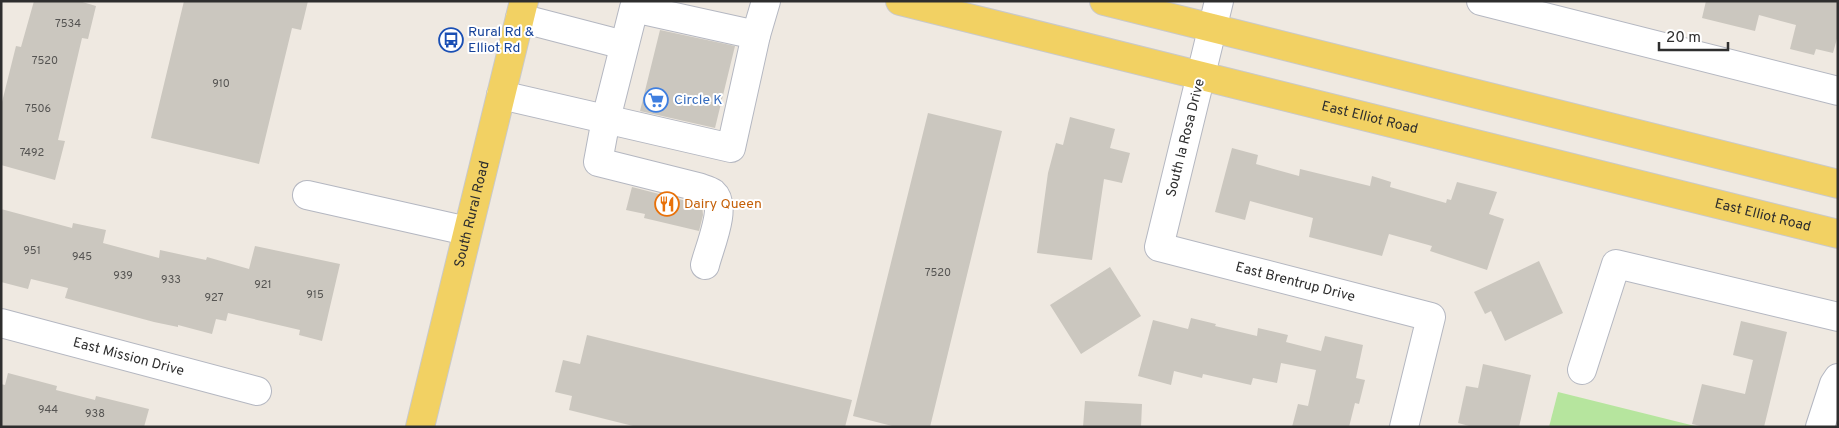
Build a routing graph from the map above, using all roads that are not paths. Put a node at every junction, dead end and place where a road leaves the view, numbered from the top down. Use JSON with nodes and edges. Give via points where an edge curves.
{"nodes":[{"id":1,"x":766,"y":1,"type":"edge"},
{"id":2,"x":900,"y":1,"type":"edge"},
{"id":3,"x":1104,"y":1,"type":"edge"},
{"id":4,"x":1219,"y":1,"type":"edge"},
{"id":5,"x":1481,"y":1,"type":"edge"},
{"id":6,"x":522,"y":9,"type":"edge"},
{"id":7,"x":1212,"y":29,"type":"junction"},
{"id":8,"x":756,"y":34,"type":"junction"},
{"id":9,"x":624,"y":45,"type":"junction"},
{"id":10,"x":1201,"y":77,"type":"junction"},
{"id":11,"x":1838,"y":92,"type":"edge"},
{"id":12,"x":501,"y":95,"type":"junction"},
{"id":13,"x":606,"y":119,"type":"junction"},
{"id":14,"x":1838,"y":184,"type":"edge"},
{"id":15,"x":307,"y":195,"type":"dead end"},
{"id":16,"x":467,"y":231,"type":"junction"},
{"id":17,"x":1838,"y":234,"type":"edge"},
{"id":18,"x":1160,"y":247,"type":"joint"},
{"id":19,"x":705,"y":265,"type":"dead end"},
{"id":20,"x":1838,"y":317,"type":"edge"},
{"id":21,"x":1,"y":323,"type":"edge"},
{"id":22,"x":1582,"y":370,"type":"dead end"},
{"id":23,"x":1838,"y":378,"type":"edge"},
{"id":24,"x":257,"y":391,"type":"dead end"},
{"id":25,"x":420,"y":427,"type":"edge"},
{"id":26,"x":1404,"y":427,"type":"edge"},
{"id":27,"x":1820,"y":427,"type":"edge"}],
"edges":[{"from":1,"to":8,"type":"street"},
{"from":2,"to":10,"type":"main road","name":"East Elliot Road"},
{"from":3,"to":7,"type":"main road"},
{"from":4,"to":7,"type":"street","name":"South la Rosa Drive"},
{"from":5,"to":11,"type":"street"},
{"from":6,"to":9,"type":"street"},
{"from":6,"to":12,"type":"main road","name":"South Rural Road"},
{"from":7,"to":10,"type":"street","name":"South la Rosa Drive"},
{"from":7,"to":14,"type":"main road"},
{"from":8,"to":9,"type":"street","via":[[634,8]]},
{"from":8,"to":13,"type":"street","via":[[730,148]]},
{"from":9,"to":13,"type":"street"},
{"from":10,"to":17,"type":"main road","name":"East Elliot Road"},
{"from":10,"to":18,"type":"street","name":"South la Rosa Drive"},
{"from":12,"to":13,"type":"street"},
{"from":12,"to":16,"type":"main road","name":"South Rural Road"},
{"from":13,"to":19,"type":"street","via":[[598,162],[698,187],[713,193],[719,201],[720,212]]},
{"from":15,"to":16,"type":"street"},
{"from":16,"to":25,"type":"main road","name":"South Rural Road"},
{"from":18,"to":26,"type":"street","name":"East Brentrup Drive","via":[[1431,317]]},
{"from":20,"to":22,"type":"street","via":[[1616,264]]},
{"from":21,"to":24,"type":"street","name":"East Mission Drive"},
{"from":23,"to":27,"type":"street"}]}
